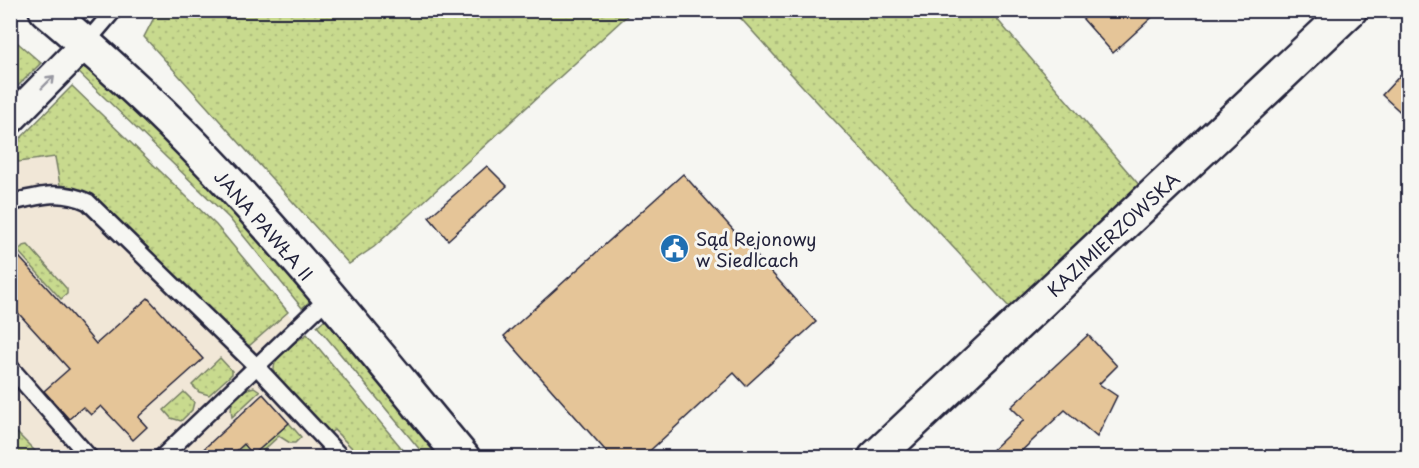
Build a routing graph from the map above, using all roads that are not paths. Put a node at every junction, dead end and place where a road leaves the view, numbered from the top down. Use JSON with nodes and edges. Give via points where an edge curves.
{"nodes":[{"id":1,"x":46,"y":10,"type":"edge"},
{"id":2,"x":114,"y":10,"type":"edge"},
{"id":3,"x":1350,"y":10,"type":"edge"},
{"id":4,"x":86,"y":43,"type":"junction"},
{"id":5,"x":10,"y":120,"type":"edge"},
{"id":6,"x":10,"y":202,"type":"edge"},
{"id":7,"x":328,"y":298,"type":"junction"},
{"id":8,"x":256,"y":366,"type":"junction"},
{"id":9,"x":10,"y":367,"type":"edge"},
{"id":10,"x":90,"y":458,"type":"edge"},
{"id":11,"x":161,"y":458,"type":"edge"},
{"id":12,"x":342,"y":458,"type":"edge"},
{"id":13,"x":463,"y":458,"type":"edge"},
{"id":14,"x":875,"y":458,"type":"edge"}],
"edges":[{"from":1,"to":4,"type":"street","name":"JANA PAWŁA II"},
{"from":2,"to":4,"type":"lane"},
{"from":3,"to":14,"type":"street","name":"KAZIMIERZOWSKA"},
{"from":5,"to":4,"type":"street","one_way":true},
{"from":4,"to":7,"type":"street","name":"JANA PAWŁA II","via":[[193,144]]},
{"from":6,"to":8,"type":"lane","via":[[44,194],[76,196],[88,202]]},
{"from":7,"to":8,"type":"lane"},
{"from":7,"to":13,"type":"street","name":"JANA PAWŁA II"},
{"from":8,"to":11,"type":"lane"},
{"from":8,"to":12,"type":"lane"},
{"from":9,"to":10,"type":"lane"}]}
